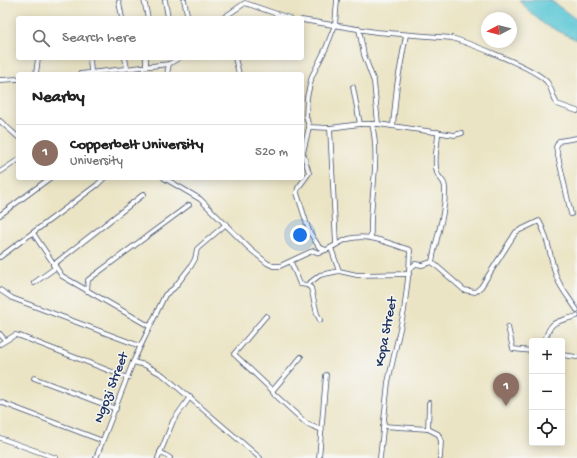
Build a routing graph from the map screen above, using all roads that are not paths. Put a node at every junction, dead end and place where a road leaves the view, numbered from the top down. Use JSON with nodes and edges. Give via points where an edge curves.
{"nodes":[{"id":1,"x":144,"y":0,"type":"edge"},
{"id":2,"x":165,"y":0,"type":"edge"},
{"id":3,"x":184,"y":0,"type":"edge"},
{"id":4,"x":338,"y":0,"type":"edge"},
{"id":5,"x":119,"y":2,"type":"dead end"},
{"id":6,"x":244,"y":2,"type":"edge"},
{"id":7,"x":122,"y":16,"type":"edge"},
{"id":8,"x":148,"y":16,"type":"edge"},
{"id":9,"x":168,"y":16,"type":"edge"},
{"id":10,"x":188,"y":16,"type":"edge"},
{"id":11,"x":226,"y":16,"type":"edge"},
{"id":12,"x":283,"y":16,"type":"edge"},
{"id":13,"x":304,"y":20,"type":"edge"},
{"id":14,"x":335,"y":25,"type":"junction"},
{"id":15,"x":360,"y":29,"type":"junction"},
{"id":16,"x":406,"y":35,"type":"junction"},
{"id":17,"x":38,"y":60,"type":"edge"},
{"id":18,"x":90,"y":60,"type":"edge"},
{"id":19,"x":125,"y":60,"type":"edge"},
{"id":20,"x":146,"y":60,"type":"edge"},
{"id":21,"x":236,"y":60,"type":"edge"},
{"id":22,"x":171,"y":61,"type":"edge"},
{"id":23,"x":146,"y":66,"type":"junction"},
{"id":24,"x":127,"y":68,"type":"junction"},
{"id":25,"x":36,"y":72,"type":"edge"},
{"id":26,"x":91,"y":72,"type":"joint"},
{"id":27,"x":168,"y":72,"type":"edge"},
{"id":28,"x":238,"y":72,"type":"edge"},
{"id":29,"x":16,"y":78,"type":"edge"},
{"id":30,"x":0,"y":80,"type":"edge"},
{"id":31,"x":353,"y":88,"type":"dead end"},
{"id":32,"x":577,"y":110,"type":"edge"},
{"id":33,"x":0,"y":121,"type":"edge"},
{"id":34,"x":360,"y":124,"type":"junction"},
{"id":35,"x":372,"y":124,"type":"junction"},
{"id":36,"x":378,"y":124,"type":"junction"},
{"id":37,"x":393,"y":125,"type":"junction"},
{"id":38,"x":309,"y":127,"type":"junction"},
{"id":39,"x":330,"y":128,"type":"junction"},
{"id":40,"x":438,"y":132,"type":"junction"},
{"id":41,"x":462,"y":133,"type":"dead end"},
{"id":42,"x":16,"y":135,"type":"edge"},
{"id":43,"x":577,"y":138,"type":"edge"},
{"id":44,"x":304,"y":149,"type":"edge"},
{"id":45,"x":304,"y":156,"type":"edge"},
{"id":46,"x":16,"y":161,"type":"edge"},
{"id":47,"x":0,"y":172,"type":"edge"},
{"id":48,"x":47,"y":180,"type":"edge"},
{"id":49,"x":102,"y":180,"type":"edge"},
{"id":50,"x":167,"y":180,"type":"edge"},
{"id":51,"x":304,"y":180,"type":"edge"},
{"id":52,"x":304,"y":180,"type":"edge"},
{"id":53,"x":144,"y":194,"type":"dead end"},
{"id":54,"x":189,"y":205,"type":"dead end"},
{"id":55,"x":571,"y":214,"type":"dead end"},
{"id":56,"x":0,"y":215,"type":"edge"},
{"id":57,"x":226,"y":224,"type":"junction"},
{"id":58,"x":33,"y":233,"type":"junction"},
{"id":59,"x":371,"y":237,"type":"junction"},
{"id":60,"x":336,"y":244,"type":"junction"},
{"id":61,"x":331,"y":248,"type":"junction"},
{"id":62,"x":326,"y":250,"type":"junction"},
{"id":63,"x":0,"y":257,"type":"edge"},
{"id":64,"x":291,"y":262,"type":"junction"},
{"id":65,"x":432,"y":262,"type":"junction"},
{"id":66,"x":54,"y":266,"type":"junction"},
{"id":67,"x":339,"y":271,"type":"junction"},
{"id":68,"x":409,"y":272,"type":"junction"},
{"id":69,"x":34,"y":283,"type":"dead end"},
{"id":70,"x":307,"y":285,"type":"junction"},
{"id":71,"x":0,"y":290,"type":"edge"},
{"id":72,"x":87,"y":291,"type":"junction"},
{"id":73,"x":577,"y":310,"type":"edge"},
{"id":74,"x":266,"y":316,"type":"dead end"},
{"id":75,"x":577,"y":316,"type":"edge"},
{"id":76,"x":320,"y":320,"type":"dead end"},
{"id":77,"x":149,"y":326,"type":"junction"},
{"id":78,"x":508,"y":327,"type":"dead end"},
{"id":79,"x":0,"y":334,"type":"edge"},
{"id":80,"x":546,"y":338,"type":"edge"},
{"id":81,"x":5,"y":340,"type":"junction"},
{"id":82,"x":0,"y":344,"type":"edge"},
{"id":83,"x":140,"y":346,"type":"junction"},
{"id":84,"x":529,"y":351,"type":"edge"},
{"id":85,"x":565,"y":355,"type":"edge"},
{"id":86,"x":301,"y":357,"type":"dead end"},
{"id":87,"x":577,"y":357,"type":"edge"},
{"id":88,"x":133,"y":362,"type":"junction"},
{"id":89,"x":326,"y":375,"type":"dead end"},
{"id":90,"x":34,"y":378,"type":"dead end"},
{"id":91,"x":128,"y":378,"type":"junction"},
{"id":92,"x":273,"y":391,"type":"junction"},
{"id":93,"x":190,"y":397,"type":"junction"},
{"id":94,"x":0,"y":402,"type":"edge"},
{"id":95,"x":429,"y":403,"type":"dead end"},
{"id":96,"x":116,"y":409,"type":"junction"},
{"id":97,"x":383,"y":426,"type":"junction"},
{"id":98,"x":428,"y":429,"type":"junction"},
{"id":99,"x":322,"y":430,"type":"junction"},
{"id":100,"x":0,"y":438,"type":"edge"},
{"id":101,"x":104,"y":440,"type":"junction"},
{"id":102,"x":160,"y":452,"type":"junction"},
{"id":103,"x":56,"y":458,"type":"edge"},
{"id":104,"x":96,"y":458,"type":"edge"},
{"id":105,"x":158,"y":458,"type":"edge"},
{"id":106,"x":170,"y":458,"type":"edge"},
{"id":107,"x":260,"y":458,"type":"edge"},
{"id":108,"x":319,"y":458,"type":"edge"},
{"id":109,"x":380,"y":458,"type":"edge"},
{"id":110,"x":440,"y":458,"type":"edge"}],
"edges":[{"from":1,"to":8,"type":"street"},
{"from":2,"to":9,"type":"street"},
{"from":3,"to":10,"type":"street"},
{"from":4,"to":14,"type":"street"},
{"from":5,"to":7,"type":"street"},
{"from":6,"to":11,"type":"street"},
{"from":6,"to":12,"type":"street"},
{"from":13,"to":14,"type":"street"},
{"from":14,"to":15,"type":"street"},
{"from":14,"to":38,"type":"street","via":[[310,82],[305,108]]},
{"from":15,"to":16,"type":"street"},
{"from":15,"to":36,"type":"street","via":[[364,55],[374,82]]},
{"from":16,"to":32,"type":"street","via":[[452,38],[504,58],[543,78],[557,104]]},
{"from":16,"to":37,"type":"street"},
{"from":17,"to":25,"type":"street"},
{"from":18,"to":26,"type":"street"},
{"from":19,"to":24,"type":"street"},
{"from":20,"to":23,"type":"street"},
{"from":21,"to":28,"type":"street"},
{"from":22,"to":23,"type":"street"},
{"from":22,"to":27,"type":"street"},
{"from":23,"to":24,"type":"street"},
{"from":24,"to":26,"type":"street"},
{"from":29,"to":30,"type":"street"},
{"from":31,"to":34,"type":"street"},
{"from":33,"to":42,"type":"street"},
{"from":34,"to":35,"type":"street"},
{"from":34,"to":39,"type":"street"},
{"from":35,"to":36,"type":"street"},
{"from":35,"to":59,"type":"street","via":[[376,146],[370,210]]},
{"from":36,"to":37,"type":"street"},
{"from":37,"to":40,"type":"street"},
{"from":38,"to":39,"type":"street"},
{"from":38,"to":44,"type":"street"},
{"from":39,"to":60,"type":"street"},
{"from":40,"to":41,"type":"street","via":[[455,135]]},
{"from":40,"to":65,"type":"street","via":[[436,171],[445,183],[445,192],[442,222]]},
{"from":43,"to":55,"type":"street","via":[[559,141],[556,147]]},
{"from":45,"to":51,"type":"street","via":[[309,173]]},
{"from":46,"to":47,"type":"street"},
{"from":48,"to":56,"type":"street"},
{"from":49,"to":58,"type":"street"},
{"from":50,"to":57,"type":"street","via":[[200,199]]},
{"from":52,"to":62,"type":"street","via":[[297,193],[309,232],[319,247]]},
{"from":53,"to":66,"type":"street"},
{"from":54,"to":72,"type":"street","via":[[88,280]]},
{"from":57,"to":64,"type":"street","via":[[267,263],[276,267]]},
{"from":57,"to":77,"type":"street","name":"Ngozi Street","via":[[197,248],[191,266],[174,288],[165,295]]},
{"from":58,"to":63,"type":"street"},
{"from":58,"to":66,"type":"street"},
{"from":59,"to":60,"type":"street","via":[[353,238]]},
{"from":59,"to":68,"type":"street","name":"Kopa Street","via":[[410,250]]},
{"from":60,"to":61,"type":"street"},
{"from":61,"to":62,"type":"street"},
{"from":61,"to":67,"type":"street"},
{"from":62,"to":64,"type":"street","via":[[319,253],[310,252]]},
{"from":64,"to":70,"type":"street","via":[[300,284]]},
{"from":65,"to":68,"type":"street","via":[[415,264]]},
{"from":65,"to":73,"type":"street","via":[[464,290],[475,292],[482,287],[516,232],[540,221],[545,229],[545,238],[556,277]]},
{"from":66,"to":69,"type":"street"},
{"from":66,"to":72,"type":"street","via":[[62,276]]},
{"from":67,"to":68,"type":"street","via":[[357,275]]},
{"from":67,"to":70,"type":"street","via":[[320,275]]},
{"from":68,"to":97,"type":"street","name":"Kopa Street","via":[[400,330],[388,382]]},
{"from":70,"to":76,"type":"street","via":[[311,288]]},
{"from":71,"to":83,"type":"street","via":[[12,298]]},
{"from":72,"to":77,"type":"street"},
{"from":74,"to":92,"type":"street","via":[[234,354]]},
{"from":75,"to":80,"type":"street","via":[[555,323],[549,328]]},
{"from":77,"to":83,"type":"street","name":"Ngozi Street"},
{"from":78,"to":84,"type":"street","via":[[513,349]]},
{"from":79,"to":81,"type":"street"},
{"from":81,"to":82,"type":"street"},
{"from":81,"to":91,"type":"street","via":[[20,336]]},
{"from":83,"to":88,"type":"street","name":"Ngozi Street"},
{"from":85,"to":87,"type":"street"},
{"from":86,"to":92,"type":"street"},
{"from":88,"to":91,"type":"street","name":"Ngozi Street"},
{"from":88,"to":93,"type":"street","via":[[155,370]]},
{"from":89,"to":99,"type":"street"},
{"from":90,"to":96,"type":"street"},
{"from":91,"to":96,"type":"street","name":"Ngozi Street"},
{"from":92,"to":99,"type":"street","via":[[307,424]]},
{"from":93,"to":102,"type":"street","via":[[173,421]]},
{"from":93,"to":107,"type":"street"},
{"from":94,"to":101,"type":"street"},
{"from":95,"to":98,"type":"street"},
{"from":96,"to":101,"type":"street","name":"Ngozi Street"},
{"from":97,"to":98,"type":"street"},
{"from":97,"to":109,"type":"street","name":"Kopa Street"},
{"from":98,"to":110,"type":"street","via":[[440,436]]},
{"from":99,"to":108,"type":"street"},
{"from":100,"to":103,"type":"street"},
{"from":101,"to":104,"type":"street","name":"Ngozi Street"},
{"from":102,"to":105,"type":"street"},
{"from":102,"to":106,"type":"street"}]}
